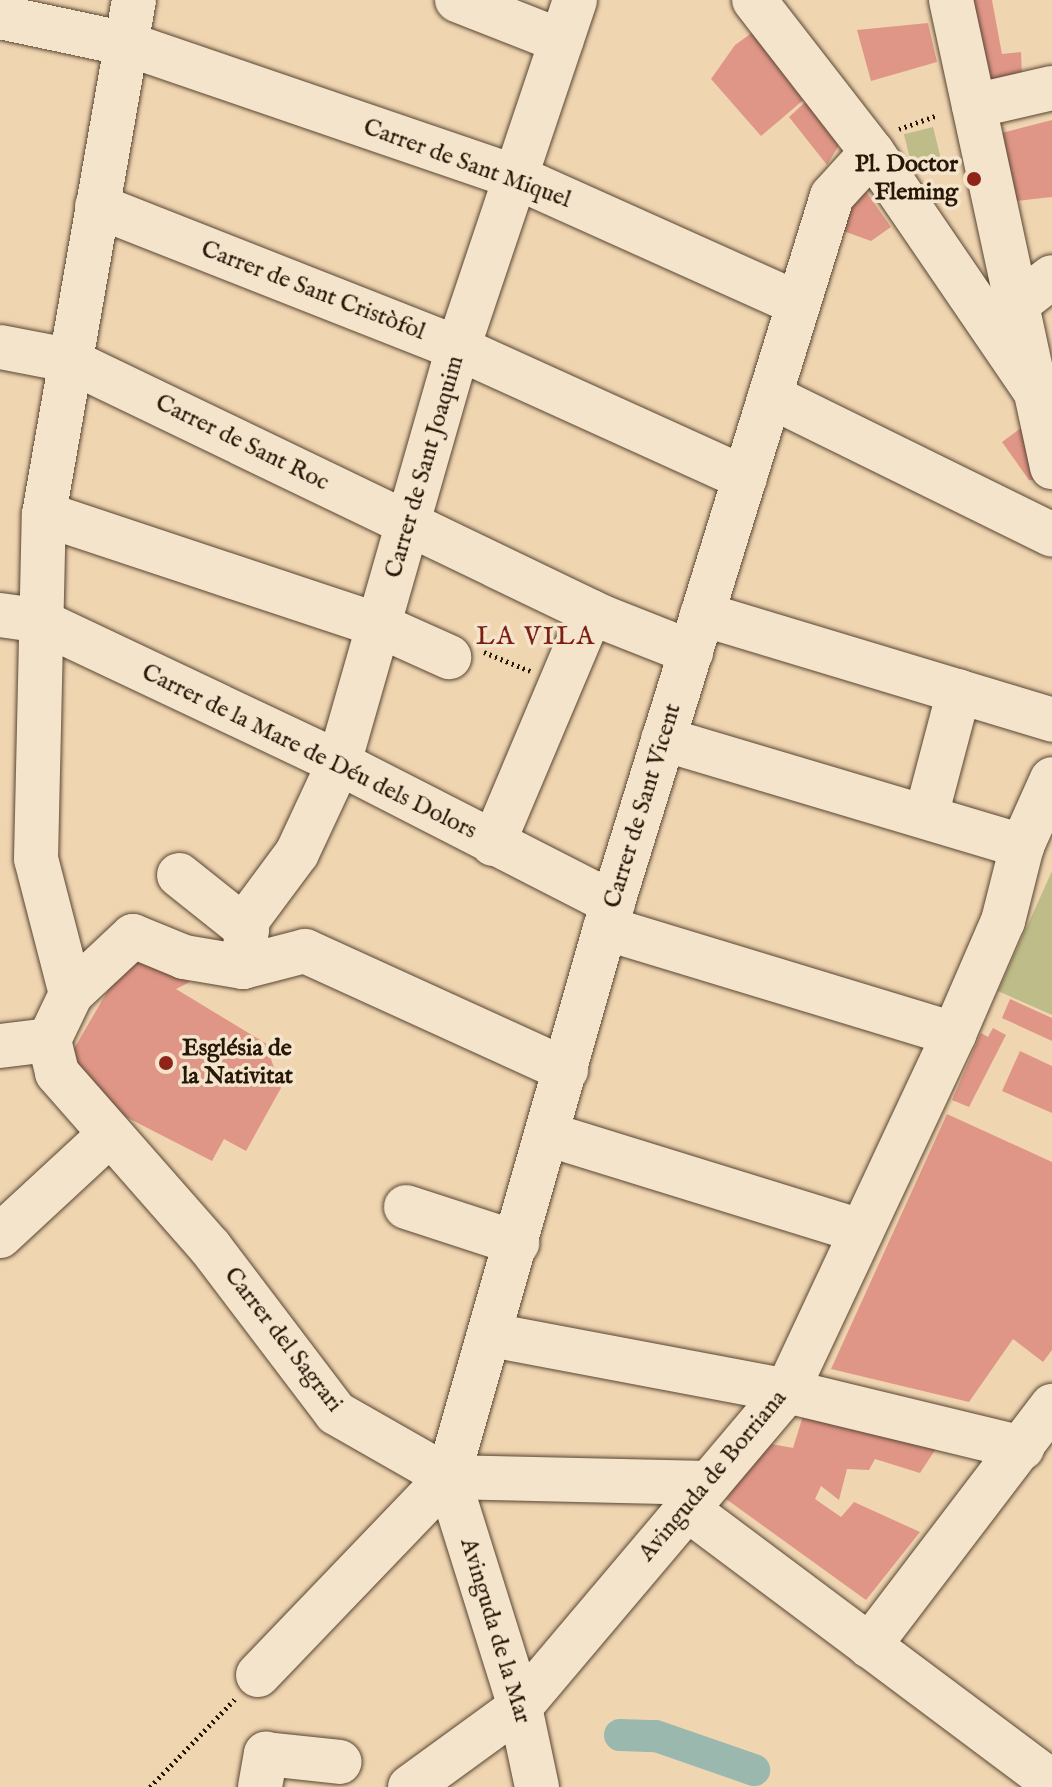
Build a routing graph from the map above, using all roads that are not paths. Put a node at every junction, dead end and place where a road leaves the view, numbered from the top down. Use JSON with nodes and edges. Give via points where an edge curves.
{"nodes":[{"id":1,"x":134,"y":0,"type":"edge"},
{"id":2,"x":457,"y":0,"type":"edge"},
{"id":3,"x":575,"y":0,"type":"edge"},
{"id":4,"x":754,"y":0,"type":"edge"},
{"id":5,"x":951,"y":0,"type":"edge"},
{"id":6,"x":0,"y":17,"type":"edge"},
{"id":7,"x":561,"y":41,"type":"junction"},
{"id":8,"x":127,"y":44,"type":"junction"},
{"id":9,"x":1052,"y":88,"type":"edge"},
{"id":10,"x":974,"y":106,"type":"junction"},
{"id":11,"x":872,"y":152,"type":"junction"},
{"id":12,"x":516,"y":177,"type":"junction"},
{"id":13,"x":97,"y":206,"type":"junction"},
{"id":14,"x":1052,"y":277,"type":"edge"},
{"id":15,"x":798,"y":304,"type":"junction"},
{"id":16,"x":1017,"y":304,"type":"junction"},
{"id":17,"x":0,"y":347,"type":"edge"},
{"id":18,"x":458,"y":348,"type":"junction"},
{"id":19,"x":68,"y":360,"type":"junction"},
{"id":20,"x":1044,"y":393,"type":"edge"},
{"id":21,"x":770,"y":396,"type":"junction"},
{"id":22,"x":1051,"y":459,"type":"edge"},
{"id":23,"x":745,"y":478,"type":"junction"},
{"id":24,"x":44,"y":514,"type":"junction"},
{"id":25,"x":408,"y":523,"type":"junction"},
{"id":26,"x":1052,"y":535,"type":"edge"},
{"id":27,"x":591,"y":612,"type":"junction"},
{"id":28,"x":18,"y":618,"type":"edge"},
{"id":29,"x":380,"y":626,"type":"junction"},
{"id":30,"x":696,"y":633,"type":"junction"},
{"id":31,"x":461,"y":656,"type":"road end"},
{"id":32,"x":959,"y":691,"type":"junction"},
{"id":33,"x":1052,"y":720,"type":"edge"},
{"id":34,"x":663,"y":739,"type":"junction"},
{"id":35,"x":339,"y":763,"type":"junction"},
{"id":36,"x":1052,"y":779,"type":"edge"},
{"id":37,"x":926,"y":816,"type":"junction"},
{"id":38,"x":493,"y":844,"type":"junction"},
{"id":39,"x":1037,"y":848,"type":"edge"},
{"id":40,"x":179,"y":875,"type":"dead end"},
{"id":41,"x":609,"y":915,"type":"junction"},
{"id":42,"x":246,"y":938,"type":"junction"},
{"id":43,"x":71,"y":994,"type":"junction"},
{"id":44,"x":954,"y":1034,"type":"junction"},
{"id":45,"x":49,"y":1040,"type":"junction"},
{"id":46,"x":0,"y":1046,"type":"edge"},
{"id":47,"x":566,"y":1070,"type":"junction"},
{"id":48,"x":547,"y":1134,"type":"junction"},
{"id":49,"x":108,"y":1136,"type":"junction"},
{"id":50,"x":406,"y":1207,"type":"dead end"},
{"id":51,"x":861,"y":1231,"type":"junction"},
{"id":52,"x":0,"y":1236,"type":"edge"},
{"id":53,"x":517,"y":1243,"type":"junction"},
{"id":54,"x":491,"y":1335,"type":"junction"},
{"id":55,"x":787,"y":1391,"type":"junction"},
{"id":56,"x":1052,"y":1406,"type":"edge"},
{"id":57,"x":1022,"y":1448,"type":"junction"},
{"id":58,"x":448,"y":1477,"type":"junction"},
{"id":59,"x":698,"y":1496,"type":"junction"},
{"id":60,"x":869,"y":1646,"type":"junction"},
{"id":61,"x":258,"y":1675,"type":"road end"},
{"id":62,"x":520,"y":1707,"type":"junction"},
{"id":63,"x":340,"y":1762,"type":"dead end"},
{"id":64,"x":1052,"y":1782,"type":"edge"},
{"id":65,"x":260,"y":1787,"type":"edge"},
{"id":66,"x":410,"y":1787,"type":"edge"},
{"id":67,"x":537,"y":1787,"type":"edge"}],
"edges":[{"from":1,"to":8,"type":"street"},
{"from":2,"to":7,"type":"street"},
{"from":3,"to":7,"type":"street","name":"Carrer de Sant Joaquim"},
{"from":4,"to":11,"type":"street"},
{"from":5,"to":10,"type":"street"},
{"from":6,"to":8,"type":"street","name":"Carrer de Sant Miquel"},
{"from":7,"to":12,"type":"street","name":"Carrer de Sant Joaquim"},
{"from":8,"to":12,"type":"street","name":"Carrer de Sant Miquel"},
{"from":8,"to":13,"type":"street"},
{"from":9,"to":10,"type":"street"},
{"from":10,"to":16,"type":"street"},
{"from":11,"to":15,"type":"street","name":"Carrer de Sant Vicent","via":[[832,196]]},
{"from":11,"to":20,"type":"street"},
{"from":12,"to":15,"type":"street","name":"Carrer de Sant Miquel"},
{"from":12,"to":18,"type":"street","name":"Carrer de Sant Joaquim"},
{"from":13,"to":18,"type":"street","name":"Carrer de Sant Cristòfol"},
{"from":13,"to":19,"type":"street"},
{"from":14,"to":16,"type":"street"},
{"from":15,"to":21,"type":"street","name":"Carrer de Sant Vicent"},
{"from":16,"to":20,"type":"street"},
{"from":17,"to":19,"type":"street","name":"Carrer de Sant Roc"},
{"from":18,"to":23,"type":"street","name":"Carrer de Sant Cristòfol"},
{"from":18,"to":25,"type":"street","name":"Carrer de Sant Joaquim"},
{"from":19,"to":24,"type":"street"},
{"from":19,"to":25,"type":"street","name":"Carrer de Sant Roc"},
{"from":20,"to":22,"type":"street"},
{"from":21,"to":23,"type":"street","name":"Carrer de Sant Vicent"},
{"from":21,"to":26,"type":"street"},
{"from":23,"to":30,"type":"street","name":"Carrer de Sant Vicent"},
{"from":24,"to":28,"type":"street"},
{"from":24,"to":29,"type":"street"},
{"from":25,"to":27,"type":"street","name":"Carrer de Sant Roc"},
{"from":25,"to":29,"type":"street","name":"Carrer de Sant Joaquim"},
{"from":27,"to":30,"type":"street","name":"Carrer de Sant Roc"},
{"from":27,"to":38,"type":"street"},
{"from":28,"to":35,"type":"street","name":"Carrer de la Mare de Déu dels Dolors"},
{"from":28,"to":43,"type":"street","via":[[36,859]]},
{"from":29,"to":31,"type":"street"},
{"from":29,"to":35,"type":"street","name":"Carrer de Sant Joaquim"},
{"from":30,"to":32,"type":"street","name":"Carrer de Sant Roc"},
{"from":30,"to":34,"type":"street","name":"Carrer de Sant Vicent"},
{"from":32,"to":33,"type":"street","name":"Carrer de Sant Roc"},
{"from":32,"to":37,"type":"street"},
{"from":34,"to":37,"type":"street"},
{"from":34,"to":41,"type":"street","name":"Carrer de Sant Vicent"},
{"from":35,"to":38,"type":"street","name":"Carrer de la Mare de Déu dels Dolors"},
{"from":35,"to":42,"type":"street","name":"Carrer de Sant Joaquim","via":[[297,853]]},
{"from":36,"to":39,"type":"street","name":"Avinguda de Borriana"},
{"from":37,"to":39,"type":"street"},
{"from":38,"to":41,"type":"street","name":"Carrer de la Mare de Déu dels Dolors"},
{"from":39,"to":44,"type":"street","name":"Avinguda de Borriana"},
{"from":40,"to":42,"type":"street"},
{"from":41,"to":44,"type":"street","name":"Carrer de la Mare de Déu dels Dolors"},
{"from":41,"to":47,"type":"street","name":"Carrer de Sant Vicent"},
{"from":42,"to":43,"type":"street","via":[[184,957],[133,936]]},
{"from":42,"to":47,"type":"street","via":[[305,951]]},
{"from":43,"to":45,"type":"street"},
{"from":44,"to":51,"type":"street","name":"Avinguda de Borriana"},
{"from":45,"to":46,"type":"street"},
{"from":45,"to":49,"type":"street","name":"Carrer del Sagrari","via":[[57,1073]]},
{"from":47,"to":48,"type":"street","name":"Carrer de Sant Vicent"},
{"from":48,"to":51,"type":"street"},
{"from":48,"to":53,"type":"street","name":"Carrer de Sant Vicent"},
{"from":49,"to":52,"type":"street"},
{"from":49,"to":58,"type":"street","name":"Carrer del Sagrari","via":[[210,1247],[336,1413]]},
{"from":50,"to":53,"type":"street"},
{"from":51,"to":55,"type":"street","name":"Avinguda de Borriana"},
{"from":53,"to":54,"type":"street","name":"Carrer de Sant Vicent"},
{"from":54,"to":55,"type":"street"},
{"from":54,"to":58,"type":"street","name":"Carrer de Sant Vicent"},
{"from":55,"to":57,"type":"street"},
{"from":55,"to":59,"type":"street","name":"Avinguda de Borriana"},
{"from":56,"to":57,"type":"street"},
{"from":57,"to":60,"type":"street"},
{"from":58,"to":59,"type":"street","name":"Carrer del Sagrari"},
{"from":58,"to":61,"type":"street"},
{"from":58,"to":62,"type":"street","name":"Avinguda de la Mar"},
{"from":59,"to":60,"type":"street"},
{"from":59,"to":62,"type":"street","name":"Avinguda de Borriana"},
{"from":60,"to":64,"type":"street"},
{"from":62,"to":66,"type":"street","name":"Avinguda de Borriana"},
{"from":62,"to":67,"type":"street","name":"Avinguda de la Mar"},
{"from":63,"to":65,"type":"street","via":[[266,1754]]}]}
